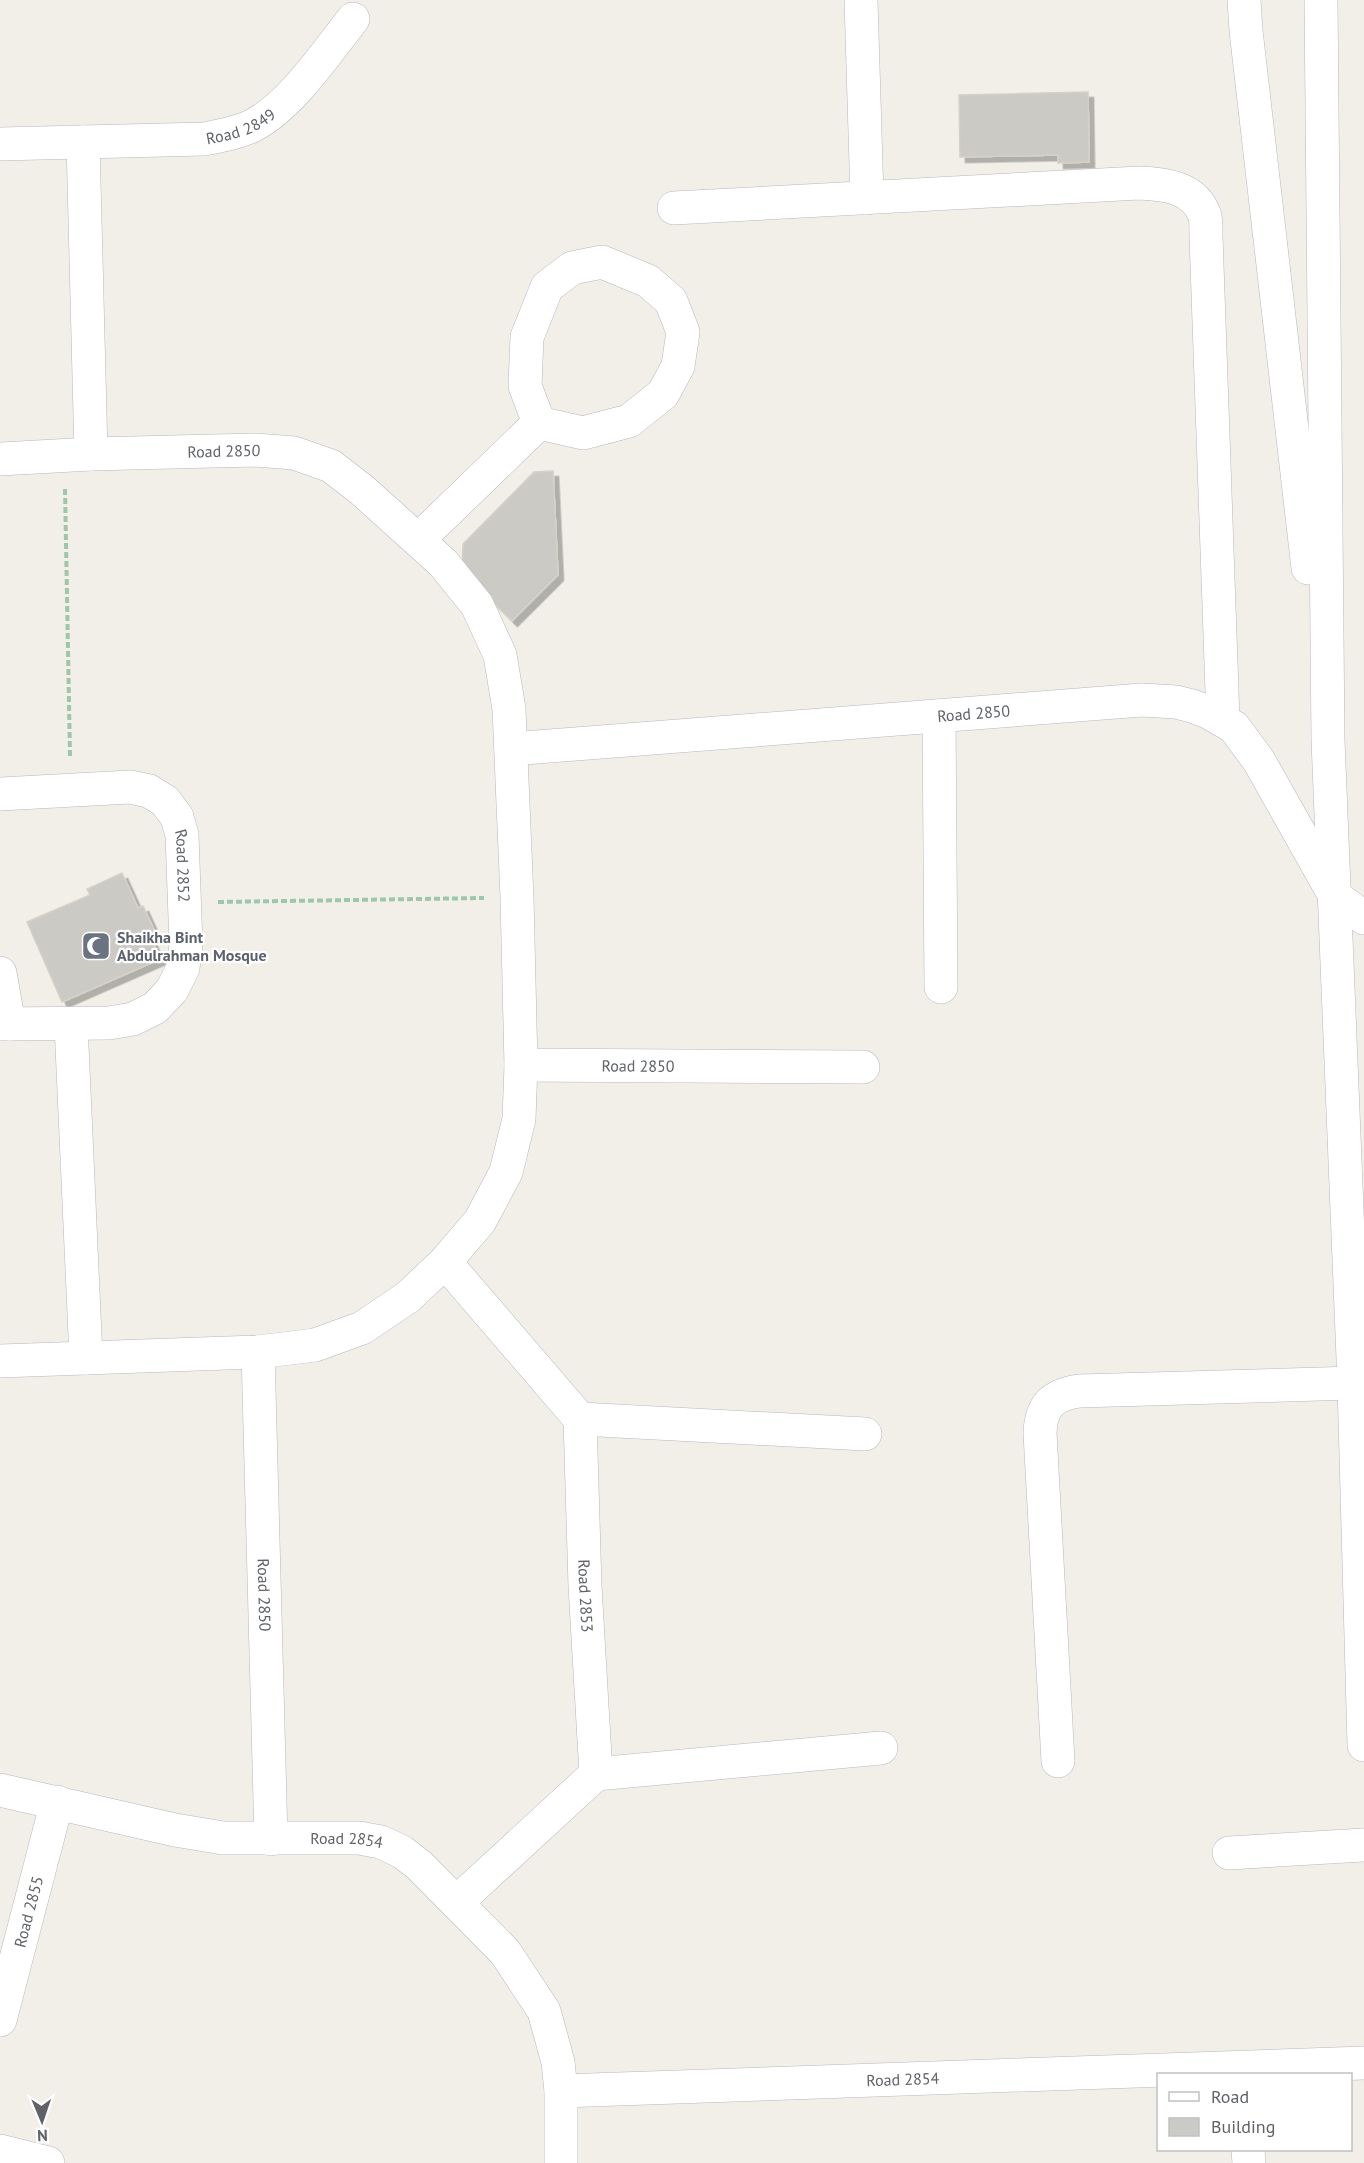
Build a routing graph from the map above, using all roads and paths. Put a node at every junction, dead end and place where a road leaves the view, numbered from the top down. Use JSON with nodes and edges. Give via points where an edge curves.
{"nodes":[{"id":1,"x":861,"y":0,"type":"edge"},
{"id":2,"x":1229,"y":0,"type":"edge"},
{"id":3,"x":1321,"y":0,"type":"edge"},
{"id":4,"x":1343,"y":0,"type":"edge"},
{"id":5,"x":1245,"y":15,"type":"edge"},
{"id":6,"x":353,"y":20,"type":"dead end"},
{"id":7,"x":1322,"y":66,"type":"junction"},
{"id":8,"x":83,"y":142,"type":"junction"},
{"id":9,"x":0,"y":144,"type":"edge"},
{"id":10,"x":867,"y":198,"type":"junction"},
{"id":11,"x":674,"y":208,"type":"dead end"},
{"id":12,"x":539,"y":423,"type":"junction"},
{"id":13,"x":78,"y":454,"type":"junction"},
{"id":14,"x":0,"y":459,"type":"edge"},
{"id":15,"x":418,"y":540,"type":"junction"},
{"id":16,"x":939,"y":716,"type":"junction"},
{"id":17,"x":1223,"y":720,"type":"junction"},
{"id":18,"x":1328,"y":740,"type":"junction"},
{"id":19,"x":511,"y":749,"type":"junction"},
{"id":20,"x":71,"y":790,"type":"junction"},
{"id":21,"x":0,"y":794,"type":"edge"},
{"id":22,"x":1335,"y":896,"type":"junction"},
{"id":23,"x":518,"y":898,"type":"junction"},
{"id":24,"x":185,"y":902,"type":"junction"},
{"id":25,"x":1364,"y":918,"type":"edge"},
{"id":26,"x":0,"y":973,"type":"edge"},
{"id":27,"x":941,"y":987,"type":"dead end"},
{"id":28,"x":4,"y":1024,"type":"edge"},
{"id":29,"x":71,"y":1024,"type":"junction"},
{"id":30,"x":521,"y":1065,"type":"junction"},
{"id":31,"x":863,"y":1067,"type":"dead end"},
{"id":32,"x":445,"y":1262,"type":"junction"},
{"id":33,"x":258,"y":1352,"type":"junction"},
{"id":34,"x":86,"y":1358,"type":"junction"},
{"id":35,"x":0,"y":1361,"type":"edge"},
{"id":36,"x":1354,"y":1383,"type":"junction"},
{"id":37,"x":580,"y":1419,"type":"junction"},
{"id":38,"x":865,"y":1434,"type":"dead end"},
{"id":39,"x":1364,"y":1745,"type":"edge"},
{"id":40,"x":881,"y":1748,"type":"dead end"},
{"id":41,"x":1058,"y":1761,"type":"dead end"},
{"id":42,"x":596,"y":1774,"type":"junction"},
{"id":43,"x":0,"y":1790,"type":"edge"},
{"id":44,"x":57,"y":1802,"type":"junction"},
{"id":45,"x":271,"y":1839,"type":"junction"},
{"id":46,"x":1364,"y":1845,"type":"edge"},
{"id":47,"x":1229,"y":1853,"type":"dead end"},
{"id":48,"x":457,"y":1902,"type":"junction"},
{"id":49,"x":0,"y":2020,"type":"edge"},
{"id":50,"x":1364,"y":2063,"type":"edge"},
{"id":51,"x":1246,"y":2071,"type":"edge"},
{"id":52,"x":1178,"y":2073,"type":"edge"},
{"id":53,"x":1157,"y":2074,"type":"edge"},
{"id":54,"x":561,"y":2091,"type":"junction"},
{"id":55,"x":0,"y":2151,"type":"edge"},
{"id":56,"x":48,"y":2163,"type":"edge"},
{"id":57,"x":561,"y":2163,"type":"edge"}],
"edges":[{"from":1,"to":10,"type":"street"},
{"from":2,"to":5,"type":"street"},
{"from":3,"to":7,"type":"street"},
{"from":4,"to":7,"type":"street"},
{"from":5,"to":18,"type":"street"},
{"from":6,"to":8,"type":"street","name":"Road 2849","via":[[292,93],[253,125],[229,135],[204,139]]},
{"from":7,"to":18,"type":"street"},
{"from":8,"to":9,"type":"street","name":"Road 2849"},
{"from":8,"to":13,"type":"street"},
{"from":10,"to":11,"type":"street"},
{"from":10,"to":17,"type":"street","via":[[1159,183],[1178,187],[1195,198],[1204,216],[1206,236]]},
{"from":12,"to":12,"type":"street","via":[[583,433],[629,421],[663,394],[678,366],[683,332],[671,301],[648,280],[602,262],[572,268],[547,287],[526,337],[525,386]]},
{"from":12,"to":15,"type":"street"},
{"from":13,"to":14,"type":"street","name":"Road 2850"},
{"from":13,"to":15,"type":"street","name":"Road 2850","via":[[255,450],[294,453],[331,466]]},
{"from":13,"to":20,"type":"path"},
{"from":15,"to":19,"type":"street","name":"Road 2850","via":[[443,563],[477,605],[500,655]]},
{"from":16,"to":17,"type":"street","name":"Road 2850","via":[[1142,699],[1176,702]]},
{"from":16,"to":19,"type":"street","name":"Road 2850"},
{"from":16,"to":27,"type":"street"},
{"from":17,"to":22,"type":"street","name":"Road 2850","via":[[1234,727],[1259,761]]},
{"from":18,"to":22,"type":"street"},
{"from":19,"to":23,"type":"street","name":"Road 2850"},
{"from":20,"to":21,"type":"street","name":"Road 2852"},
{"from":20,"to":24,"type":"street","name":"Road 2852","via":[[130,788],[149,791],[165,801],[177,816],[182,835]]},
{"from":22,"to":25,"type":"street"},
{"from":22,"to":36,"type":"street"},
{"from":23,"to":24,"type":"path"},
{"from":23,"to":30,"type":"street","name":"Road 2850"},
{"from":24,"to":29,"type":"street","name":"Road 2852","via":[[183,968],[172,990],[155,1008],[133,1019]]},
{"from":26,"to":28,"type":"street"},
{"from":28,"to":29,"type":"street","name":"Road 2852"},
{"from":29,"to":34,"type":"street"},
{"from":30,"to":31,"type":"street","name":"Road 2850"},
{"from":30,"to":32,"type":"street","name":"Road 2850","via":[[519,1119],[506,1172],[480,1221]]},
{"from":32,"to":33,"type":"street","name":"Road 2850","via":[[408,1297],[362,1328],[315,1345]]},
{"from":32,"to":37,"type":"street"},
{"from":33,"to":34,"type":"street","name":"Road 2850"},
{"from":33,"to":45,"type":"street","name":"Road 2850"},
{"from":34,"to":35,"type":"street","name":"Road 2850"},
{"from":36,"to":39,"type":"street"},
{"from":36,"to":41,"type":"street","via":[[1079,1391],[1053,1399],[1044,1409],[1040,1433]]},
{"from":37,"to":38,"type":"street"},
{"from":37,"to":42,"type":"street","name":"Road 2853"},
{"from":40,"to":42,"type":"street"},
{"from":42,"to":48,"type":"street"},
{"from":43,"to":44,"type":"street","name":"Road 2854"},
{"from":44,"to":45,"type":"street","name":"Road 2854","via":[[176,1830],[223,1838]]},
{"from":44,"to":49,"type":"street","name":"Road 2855"},
{"from":45,"to":48,"type":"street","name":"Road 2854","via":[[359,1838],[381,1842],[419,1865]]},
{"from":46,"to":47,"type":"street"},
{"from":48,"to":54,"type":"street","name":"Road 2854","via":[[505,1952],[544,2011],[558,2062]]},
{"from":50,"to":51,"type":"street","name":"Road 2854"},
{"from":51,"to":52,"type":"street","name":"Road 2854"},
{"from":53,"to":54,"type":"street","name":"Road 2854"},
{"from":54,"to":57,"type":"street","name":"Road 2854"},
{"from":55,"to":56,"type":"street"}]}
